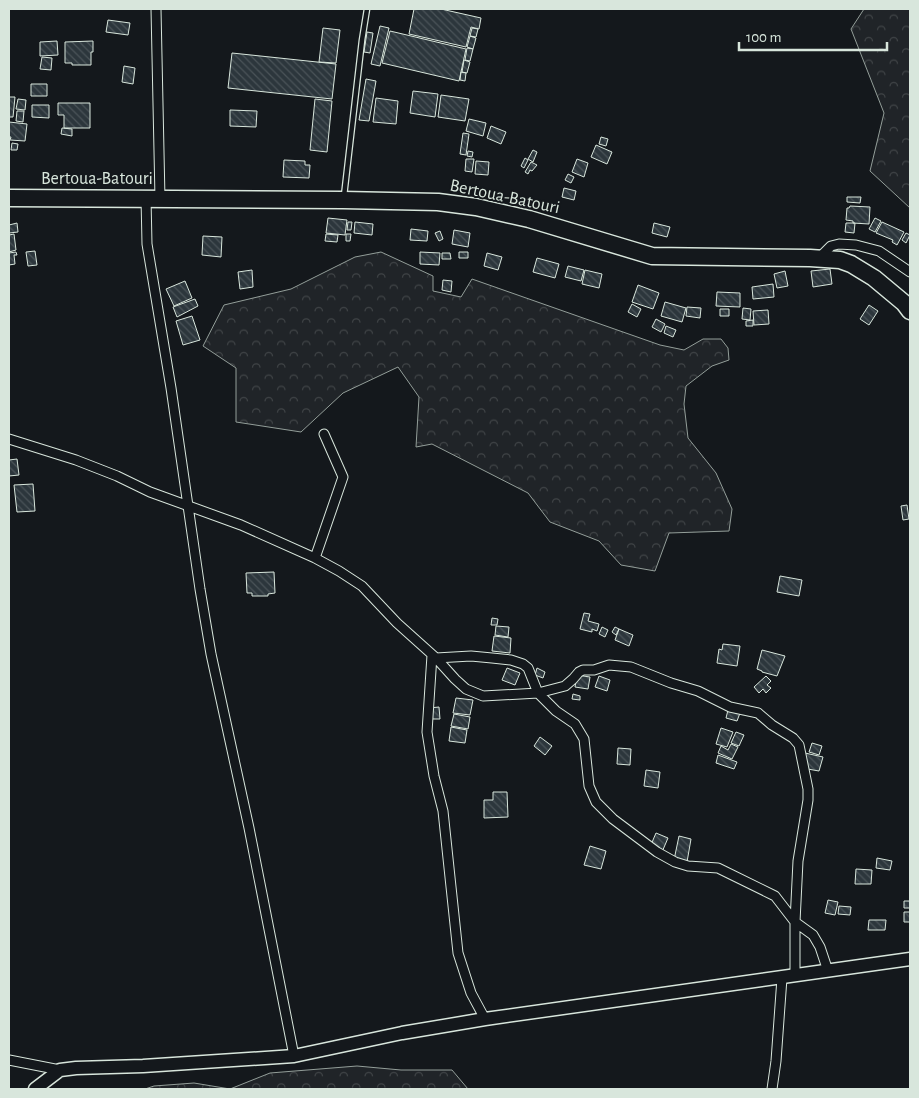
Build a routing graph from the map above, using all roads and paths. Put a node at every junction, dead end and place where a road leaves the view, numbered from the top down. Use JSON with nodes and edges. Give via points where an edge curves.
{"nodes":[{"id":1,"x":156,"y":9,"type":"edge"},
{"id":2,"x":367,"y":9,"type":"edge"},
{"id":3,"x":9,"y":198,"type":"edge"},
{"id":4,"x":153,"y":198,"type":"junction"},
{"id":5,"x":344,"y":200,"type":"junction"},
{"id":6,"x":819,"y":258,"type":"junction"},
{"id":7,"x":910,"y":272,"type":"edge"},
{"id":8,"x":910,"y":311,"type":"edge"},
{"id":9,"x":324,"y":434,"type":"dead end"},
{"id":10,"x":9,"y":439,"type":"edge"},
{"id":11,"x":188,"y":507,"type":"junction"},
{"id":12,"x":315,"y":558,"type":"junction"},
{"id":13,"x":434,"y":656,"type":"junction"},
{"id":14,"x":538,"y":693,"type":"junction"},
{"id":15,"x":795,"y":922,"type":"junction"},
{"id":16,"x":910,"y":959,"type":"edge"},
{"id":17,"x":828,"y":971,"type":"junction"},
{"id":18,"x":796,"y":976,"type":"junction"},
{"id":19,"x":782,"y":978,"type":"junction"},
{"id":20,"x":486,"y":1019,"type":"junction"},
{"id":21,"x":294,"y":1056,"type":"junction"},
{"id":22,"x":9,"y":1060,"type":"edge"},
{"id":23,"x":60,"y":1070,"type":"junction"},
{"id":24,"x":34,"y":1089,"type":"edge"},
{"id":25,"x":772,"y":1089,"type":"edge"}],
"edges":[{"from":1,"to":4,"type":"street"},
{"from":2,"to":5,"type":"lane"},
{"from":3,"to":4,"type":"highway","name":"Bertoua-Batouri"},
{"from":4,"to":5,"type":"highway","name":"Bertoua-Batouri"},
{"from":4,"to":11,"type":"street","via":[[147,244],[172,388]]},
{"from":5,"to":6,"type":"highway","name":"Bertoua-Batouri","via":[[438,202],[476,207],[529,219],[652,256]]},
{"from":6,"to":7,"type":"street","via":[[831,246],[856,245],[879,252]]},
{"from":6,"to":8,"type":"highway","name":"Bertoua-Batouri","via":[[840,260],[860,269],[889,289]]},
{"from":9,"to":12,"type":"street","via":[[343,477]]},
{"from":10,"to":11,"type":"street","via":[[76,460]]},
{"from":11,"to":12,"type":"street","via":[[240,525]]},
{"from":11,"to":21,"type":"street","via":[[212,654]]},
{"from":12,"to":13,"type":"street","via":[[362,586]]},
{"from":13,"to":14,"type":"street","via":[[455,679],[476,695]]},
{"from":13,"to":14,"type":"street","via":[[471,656],[523,664],[528,668]]},
{"from":13,"to":20,"type":"street","via":[[427,732],[443,811],[458,954],[471,993]]},
{"from":14,"to":15,"type":"street","via":[[575,724],[584,739],[589,786],[596,802],[613,819],[675,862],[718,868],[763,889],[775,896]]},
{"from":14,"to":15,"type":"street","via":[[565,686],[578,672],[620,666],[640,670],[698,692],[730,708],[758,713],[793,738],[800,745],[808,789],[798,860]]},
{"from":15,"to":17,"type":"street","via":[[813,935]]},
{"from":15,"to":18,"type":"street"},
{"from":16,"to":17,"type":"street"},
{"from":17,"to":18,"type":"street"},
{"from":18,"to":19,"type":"street"},
{"from":19,"to":20,"type":"street"},
{"from":19,"to":25,"type":"street"},
{"from":20,"to":21,"type":"street"},
{"from":21,"to":23,"type":"street"},
{"from":22,"to":23,"type":"street"},
{"from":23,"to":24,"type":"street"}]}
